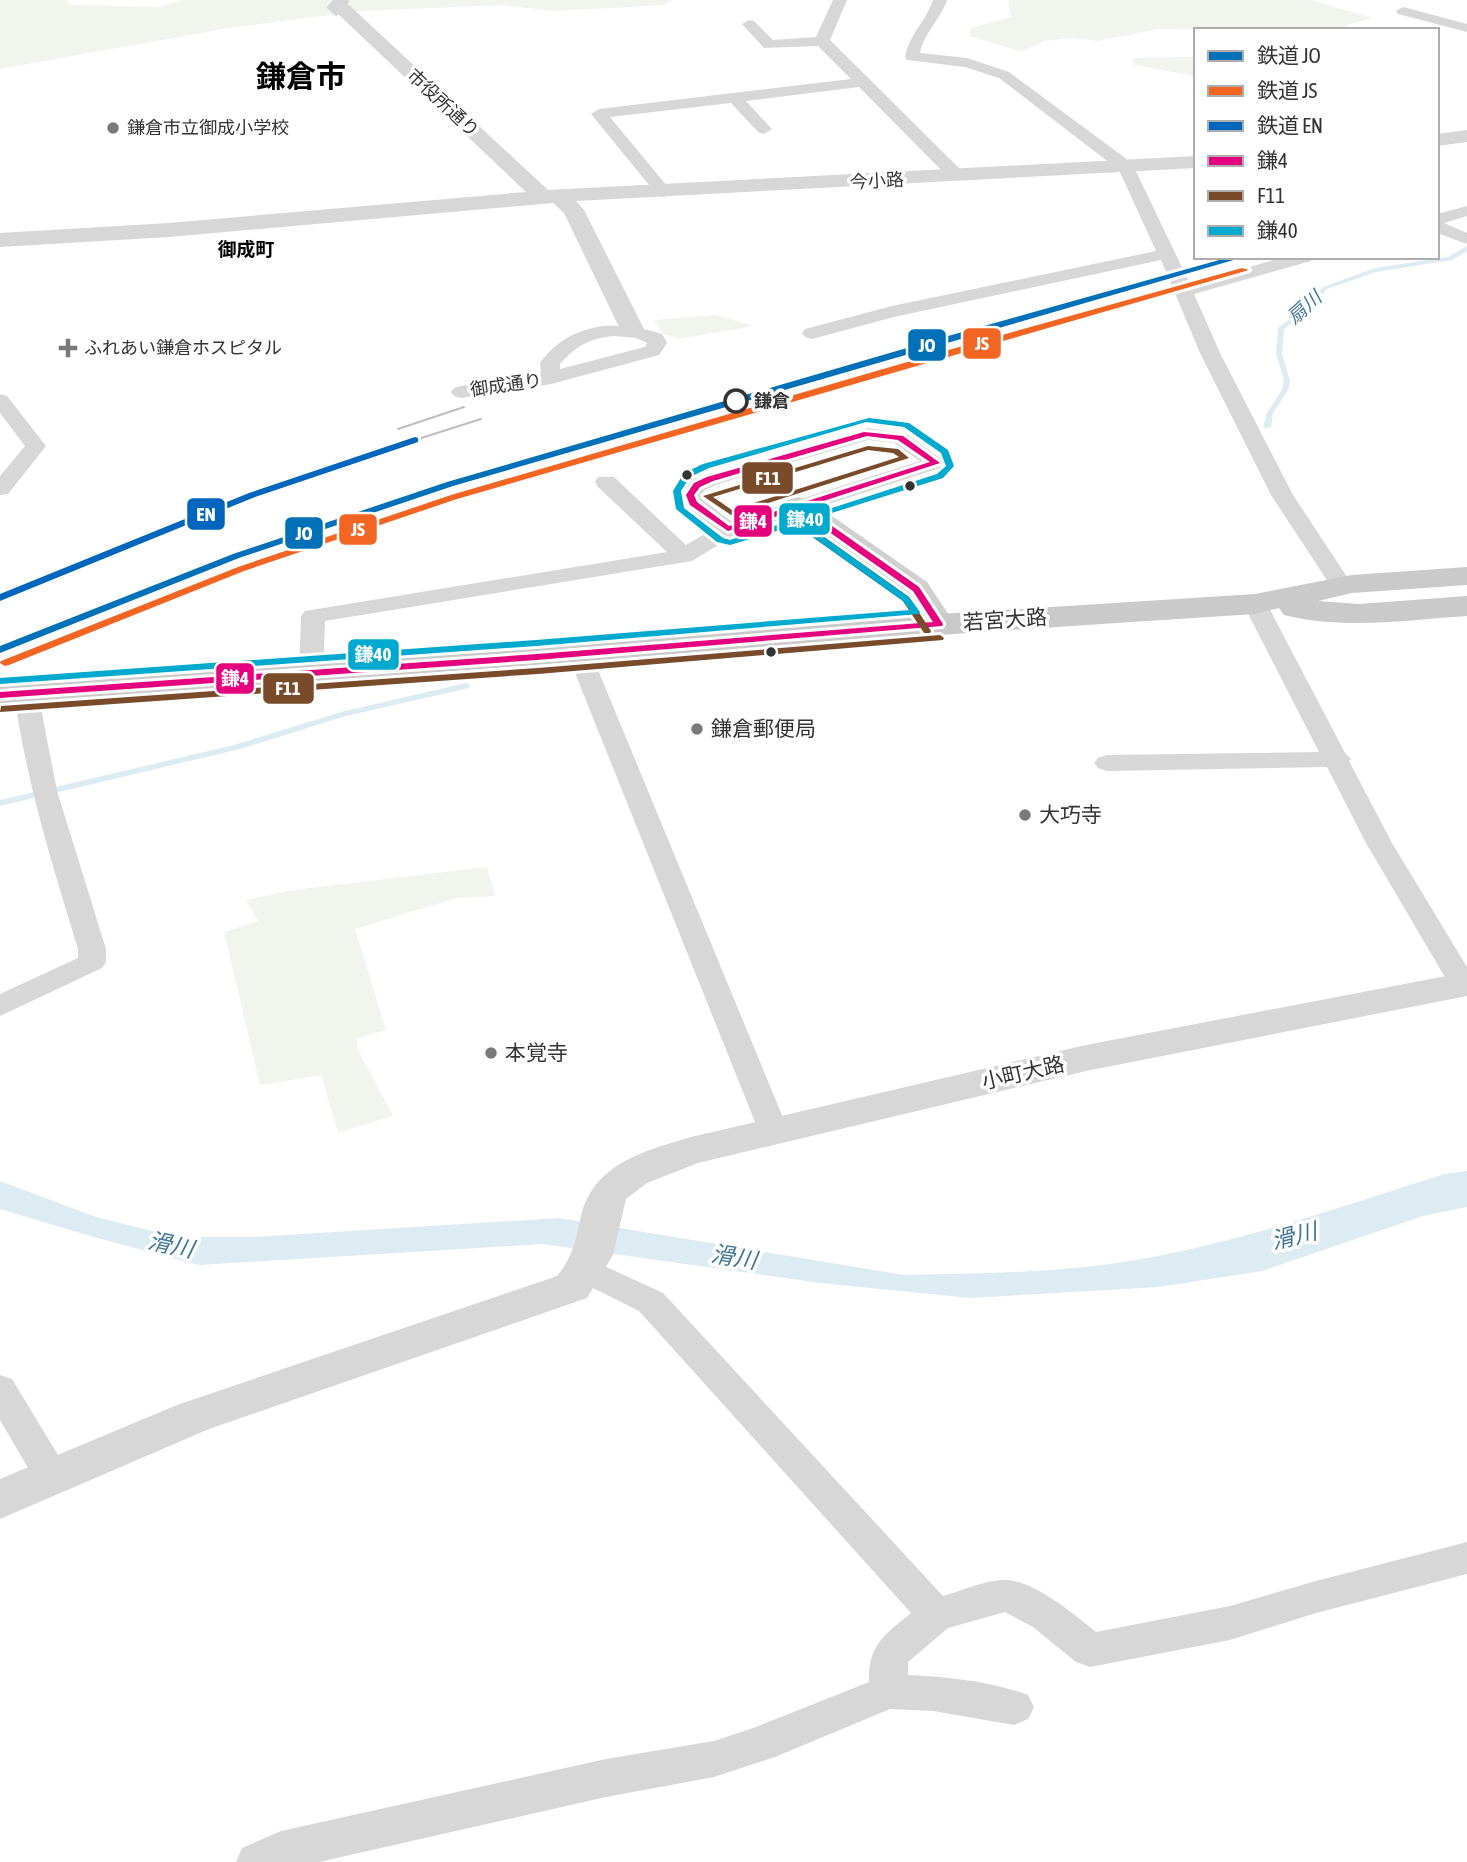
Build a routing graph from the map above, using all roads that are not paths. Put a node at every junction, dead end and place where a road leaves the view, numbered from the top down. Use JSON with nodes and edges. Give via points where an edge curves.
{"nodes":[{"id":1,"x":840,"y":0,"type":"edge"},
{"id":2,"x":940,"y":0,"type":"edge"},
{"id":3,"x":343,"y":9,"type":"tunnel mouth"},
{"id":4,"x":1403,"y":11,"type":"dead end"},
{"id":5,"x":749,"y":24,"type":"dead end"},
{"id":6,"x":1467,"y":28,"type":"edge"},
{"id":7,"x":822,"y":41,"type":"junction"},
{"id":8,"x":863,"y":82,"type":"junction"},
{"id":9,"x":734,"y":97,"type":"junction"},
{"id":10,"x":764,"y":129,"type":"dead end"},
{"id":11,"x":1467,"y":136,"type":"edge"},
{"id":12,"x":1439,"y":140,"type":"edge"},
{"id":13,"x":1194,"y":162,"type":"edge"},
{"id":14,"x":1126,"y":167,"type":"junction"},
{"id":15,"x":957,"y":176,"type":"junction"},
{"id":16,"x":664,"y":192,"type":"junction"},
{"id":17,"x":551,"y":197,"type":"junction"},
{"id":18,"x":1467,"y":211,"type":"edge"},
{"id":19,"x":1439,"y":218,"type":"edge"},
{"id":20,"x":1439,"y":227,"type":"edge"},
{"id":21,"x":1467,"y":239,"type":"edge"},
{"id":22,"x":0,"y":240,"type":"edge"},
{"id":23,"x":1165,"y":254,"type":"junction"},
{"id":24,"x":1298,"y":259,"type":"edge"},
{"id":25,"x":1184,"y":291,"type":"junction"},
{"id":26,"x":812,"y":333,"type":"dead end"},
{"id":27,"x":629,"y":340,"type":"junction"},
{"id":28,"x":565,"y":348,"type":"junction"},
{"id":29,"x":594,"y":359,"type":"junction"},
{"id":30,"x":551,"y":378,"type":"junction"},
{"id":31,"x":461,"y":392,"type":"dead end"},
{"id":32,"x":0,"y":400,"type":"edge"},
{"id":33,"x":606,"y":482,"type":"dead end"},
{"id":34,"x":0,"y":489,"type":"edge"},
{"id":35,"x":798,"y":506,"type":"junction"},
{"id":36,"x":728,"y":529,"type":"junction"},
{"id":37,"x":684,"y":556,"type":"junction"},
{"id":38,"x":1467,"y":576,"type":"edge"},
{"id":39,"x":1343,"y":596,"type":"junction"},
{"id":40,"x":1255,"y":604,"type":"junction"},
{"id":41,"x":1467,"y":606,"type":"edge"},
{"id":42,"x":939,"y":624,"type":"junction"},
{"id":43,"x":579,"y":653,"type":"junction"},
{"id":44,"x":310,"y":674,"type":"junction"},
{"id":45,"x":13,"y":694,"type":"edge"},
{"id":46,"x":1338,"y":759,"type":"junction"},
{"id":47,"x":1107,"y":762,"type":"dead end"},
{"id":48,"x":1465,"y":984,"type":"edge"},
{"id":49,"x":0,"y":1006,"type":"edge"},
{"id":50,"x":774,"y":1132,"type":"junction"},
{"id":51,"x":595,"y":1243,"type":"junction"},
{"id":52,"x":0,"y":1389,"type":"edge"},
{"id":53,"x":51,"y":1475,"type":"junction"},
{"id":54,"x":0,"y":1500,"type":"edge"},
{"id":55,"x":1467,"y":1558,"type":"edge"},
{"id":56,"x":936,"y":1615,"type":"junction"},
{"id":57,"x":889,"y":1692,"type":"junction"},
{"id":58,"x":1014,"y":1707,"type":"dead end"},
{"id":59,"x":257,"y":1862,"type":"edge"}],
"edges":[{"from":1,"to":7,"type":"street"},
{"from":2,"to":14,"type":"street","via":[[935,15],[916,38],[912,57],[967,63],[1004,75]]},
{"from":3,"to":17,"type":"street","name":"市役所通り"},
{"from":4,"to":6,"type":"street"},
{"from":5,"to":7,"type":"street","via":[[769,45]]},
{"from":7,"to":8,"type":"street"},
{"from":8,"to":9,"type":"street"},
{"from":8,"to":15,"type":"street"},
{"from":9,"to":10,"type":"street"},
{"from":9,"to":16,"type":"street","via":[[599,114]]},
{"from":11,"to":12,"type":"street"},
{"from":13,"to":14,"type":"street","name":"今小路"},
{"from":14,"to":15,"type":"street","name":"今小路"},
{"from":14,"to":23,"type":"street"},
{"from":15,"to":16,"type":"street","name":"今小路"},
{"from":16,"to":17,"type":"street","name":"今小路"},
{"from":17,"to":22,"type":"street","name":"今小路"},
{"from":17,"to":27,"type":"street","name":"市役所通り","via":[[573,210]]},
{"from":18,"to":19,"type":"street"},
{"from":20,"to":21,"type":"street"},
{"from":23,"to":25,"type":"street"},
{"from":23,"to":26,"type":"street"},
{"from":24,"to":25,"type":"street"},
{"from":25,"to":39,"type":"street","via":[[1282,495]]},
{"from":27,"to":28,"type":"street","via":[[603,333],[575,339]]},
{"from":27,"to":29,"type":"street"},
{"from":27,"to":30,"type":"street","via":[[655,338],[656,348]]},
{"from":28,"to":29,"type":"street","via":[[573,356]]},
{"from":28,"to":30,"type":"street","via":[[550,363]]},
{"from":29,"to":30,"type":"street"},
{"from":30,"to":31,"type":"street","name":"御成通り"},
{"from":32,"to":34,"type":"street","via":[[36,446]]},
{"from":33,"to":37,"type":"street"},
{"from":35,"to":36,"type":"street"},
{"from":35,"to":36,"type":"street","via":[[936,463],[900,439],[866,434],[696,485],[690,495],[693,503]]},
{"from":35,"to":42,"type":"main road","via":[[916,589]]},
{"from":36,"to":37,"type":"street"},
{"from":37,"to":44,"type":"street","via":[[313,616]]},
{"from":38,"to":39,"type":"main road","name":"若宮大路"},
{"from":39,"to":40,"type":"main road","name":"若宮大路"},
{"from":39,"to":41,"type":"main road","name":"若宮大路"},
{"from":40,"to":42,"type":"main road","name":"若宮大路"},
{"from":40,"to":46,"type":"street"},
{"from":42,"to":43,"type":"main road","name":"若宮大路"},
{"from":43,"to":44,"type":"main road","name":"若宮大路"},
{"from":43,"to":50,"type":"street"},
{"from":44,"to":45,"type":"main road","name":"若宮大路"},
{"from":45,"to":49,"type":"street","via":[[30,735],[92,962]]},
{"from":46,"to":47,"type":"street"},
{"from":46,"to":48,"type":"street","via":[[1379,842]]},
{"from":48,"to":50,"type":"street","name":"小町大路","via":[[1086,1058]]},
{"from":50,"to":51,"type":"street","name":"小町大路","via":[[691,1151],[643,1168],[615,1185]]},
{"from":51,"to":53,"type":"street","name":"小町大路","via":[[572,1287],[193,1417]]},
{"from":51,"to":56,"type":"street"},
{"from":52,"to":53,"type":"street"},
{"from":53,"to":54,"type":"street","name":"小町大路"},
{"from":55,"to":56,"type":"street","via":[[1230,1623],[1090,1650],[1047,1615],[1009,1596]]},
{"from":56,"to":57,"type":"street","via":[[894,1650],[888,1663]]},
{"from":57,"to":58,"type":"street"},
{"from":57,"to":59,"type":"street","via":[[714,1759],[606,1778],[282,1851]]}]}
